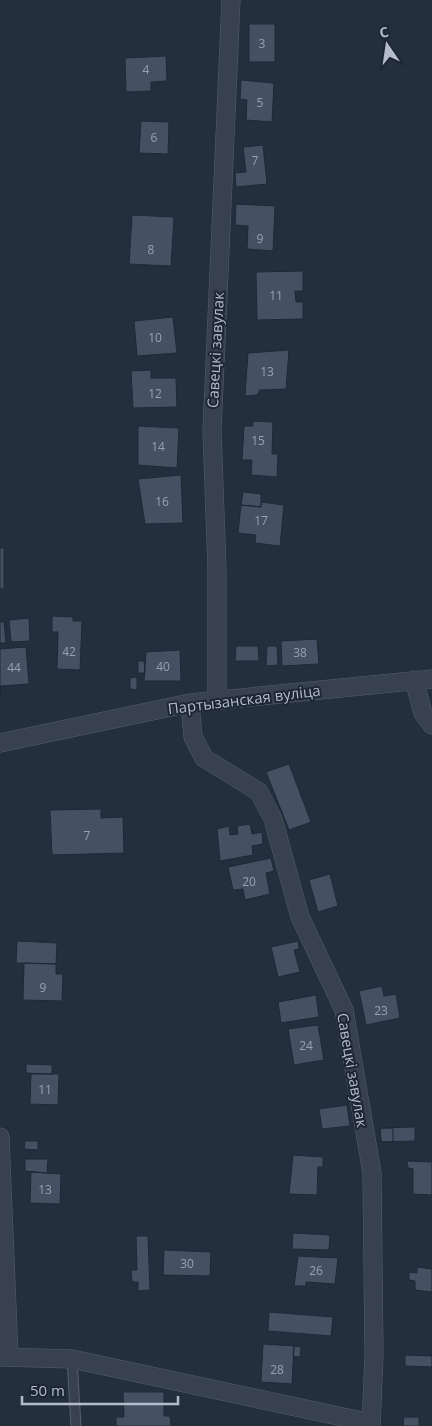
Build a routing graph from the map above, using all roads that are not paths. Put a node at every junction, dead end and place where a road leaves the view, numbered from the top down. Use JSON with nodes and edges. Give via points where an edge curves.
{"nodes":[{"id":1,"x":231,"y":0,"type":"edge"},
{"id":2,"x":432,"y":678,"type":"edge"},
{"id":3,"x":414,"y":680,"type":"junction"},
{"id":4,"x":217,"y":699,"type":"junction"},
{"id":5,"x":190,"y":703,"type":"junction"},
{"id":6,"x":432,"y":725,"type":"edge"},
{"id":7,"x":0,"y":743,"type":"edge"},
{"id":8,"x":0,"y":1137,"type":"edge"},
{"id":9,"x":4,"y":1357,"type":"edge"},
{"id":10,"x":72,"y":1359,"type":"junction"},
{"id":11,"x":371,"y":1425,"type":"edge"},
{"id":12,"x":76,"y":1426,"type":"edge"}],
"edges":[{"from":1,"to":4,"type":"street","name":"Савецкі завулак","via":[[212,431]]},
{"from":2,"to":3,"type":"street","name":"Партызанская вуліца"},
{"from":3,"to":4,"type":"street","name":"Партызанская вуліца"},
{"from":3,"to":6,"type":"street","via":[[423,713]]},
{"from":4,"to":5,"type":"street","name":"Партызанская вуліца"},
{"from":5,"to":7,"type":"street","name":"Партызанская вуліца"},
{"from":5,"to":11,"type":"street","name":"Савецкі завулак","via":[[193,737],[204,758],[258,792],[269,812],[300,917],[344,1010],[372,1174],[374,1355]]},
{"from":8,"to":9,"type":"street"},
{"from":9,"to":10,"type":"street"},
{"from":10,"to":11,"type":"street"},
{"from":10,"to":12,"type":"lane"}]}
